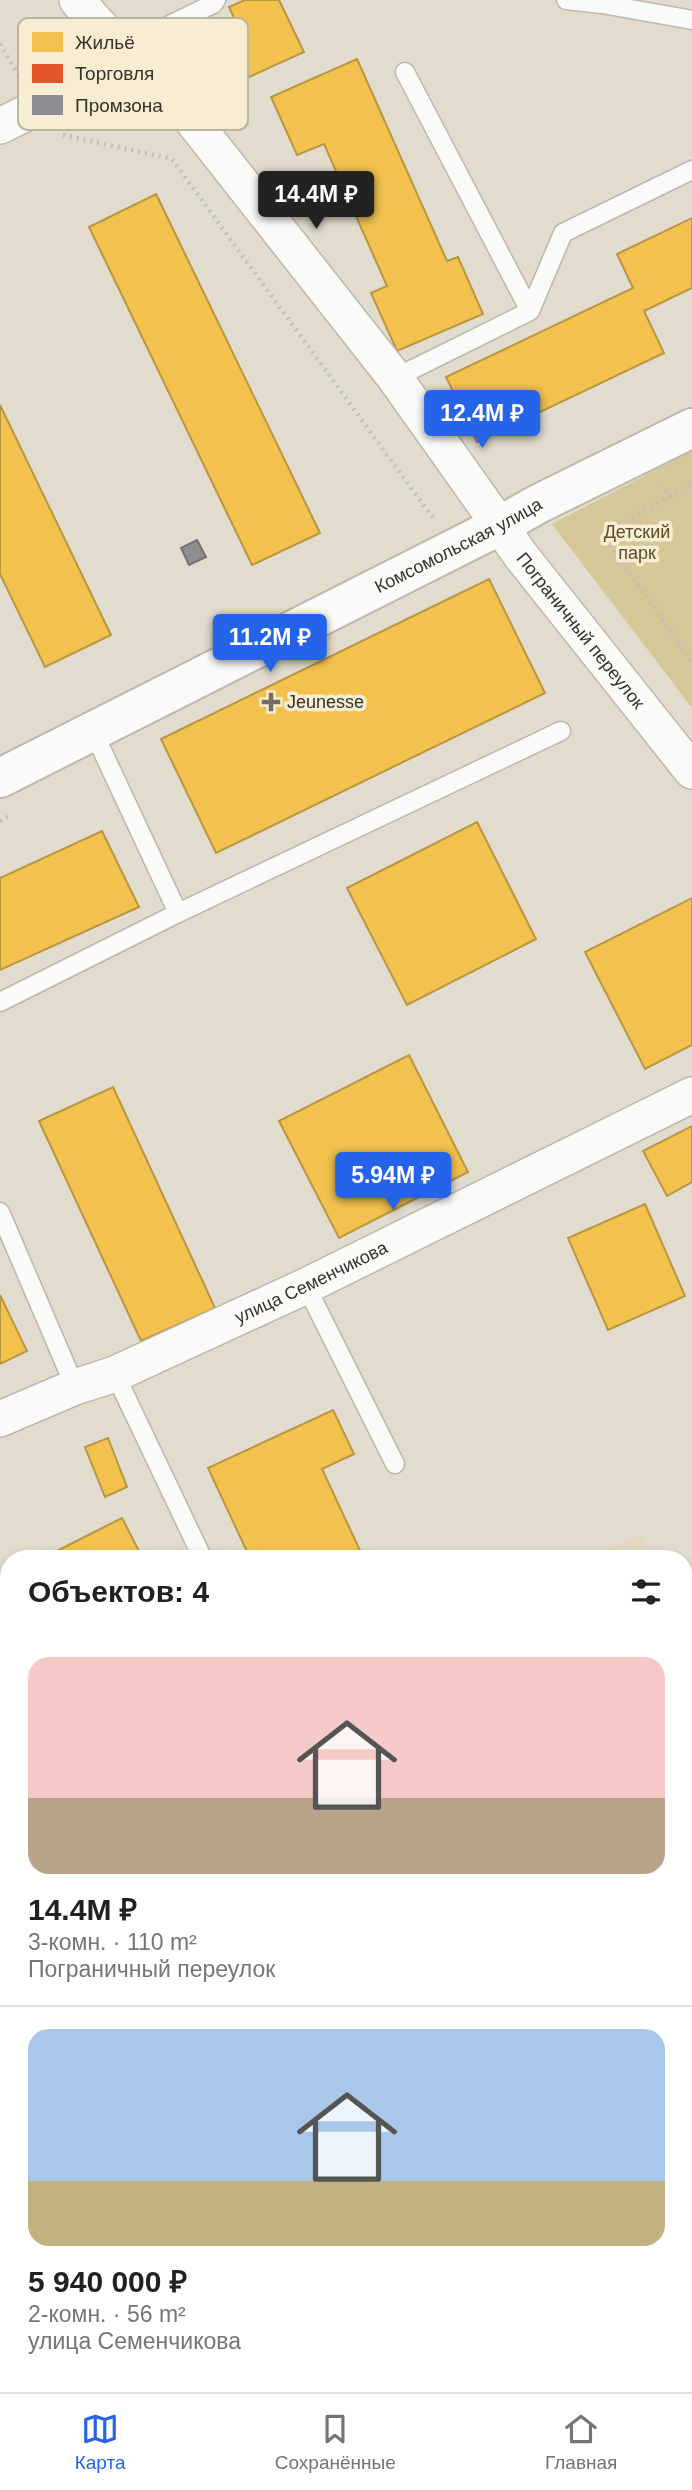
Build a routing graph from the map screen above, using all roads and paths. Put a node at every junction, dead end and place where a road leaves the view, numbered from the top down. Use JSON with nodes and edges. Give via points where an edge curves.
{"nodes":[{"id":1,"x":77,"y":0,"type":"edge"},
{"id":2,"x":216,"y":0,"type":"edge"},
{"id":3,"x":566,"y":0,"type":"edge"},
{"id":4,"x":94,"y":18,"type":"edge"},
{"id":5,"x":189,"y":18,"type":"edge"},
{"id":6,"x":692,"y":20,"type":"edge"},
{"id":7,"x":0,"y":44,"type":"edge"},
{"id":8,"x":405,"y":72,"type":"dead end"},
{"id":9,"x":18,"y":75,"type":"edge"},
{"id":10,"x":18,"y":117,"type":"edge"},
{"id":11,"x":0,"y":126,"type":"edge"},
{"id":12,"x":53,"y":130,"type":"edge"},
{"id":13,"x":200,"y":130,"type":"edge"},
{"id":14,"x":692,"y":170,"type":"edge"},
{"id":15,"x":530,"y":311,"type":"junction"},
{"id":16,"x":395,"y":377,"type":"junction"},
{"id":17,"x":692,"y":428,"type":"edge"},
{"id":18,"x":640,"y":453,"type":"junction"},
{"id":19,"x":692,"y":483,"type":"edge"},
{"id":20,"x":670,"y":496,"type":"junction"},
{"id":21,"x":435,"y":521,"type":"dead end"},
{"id":22,"x":500,"y":526,"type":"junction"},
{"id":23,"x":692,"y":662,"type":"edge"},
{"id":24,"x":91,"y":730,"type":"junction"},
{"id":25,"x":561,"y":731,"type":"dead end"},
{"id":26,"x":692,"y":771,"type":"edge"},
{"id":27,"x":0,"y":778,"type":"edge"},
{"id":28,"x":178,"y":913,"type":"junction"},
{"id":29,"x":0,"y":1002,"type":"edge"},
{"id":30,"x":692,"y":1095,"type":"edge"},
{"id":31,"x":0,"y":1212,"type":"edge"},
{"id":32,"x":306,"y":1286,"type":"junction"},
{"id":33,"x":115,"y":1374,"type":"junction"},
{"id":34,"x":75,"y":1387,"type":"junction"},
{"id":35,"x":0,"y":1419,"type":"edge"},
{"id":36,"x":395,"y":1464,"type":"dead end"},
{"id":37,"x":199,"y":1550,"type":"edge"}],
"edges":[{"from":1,"to":4,"type":"street","name":"Пограничный переулок"},
{"from":2,"to":5,"type":"lane"},
{"from":3,"to":6,"type":"lane"},
{"from":7,"to":9,"type":"path"},
{"from":8,"to":15,"type":"lane"},
{"from":10,"to":11,"type":"street"},
{"from":12,"to":21,"type":"path","via":[[172,159]]},
{"from":13,"to":16,"type":"street","name":"Пограничный переулок"},
{"from":14,"to":15,"type":"lane","via":[[563,233]]},
{"from":15,"to":16,"type":"lane"},
{"from":16,"to":22,"type":"street","name":"Пограничный переулок"},
{"from":17,"to":18,"type":"street","name":"Комсомольская улица"},
{"from":18,"to":20,"type":"path"},
{"from":18,"to":22,"type":"street","name":"Комсомольская улица"},
{"from":19,"to":20,"type":"path"},
{"from":20,"to":23,"type":"path","via":[[602,534]]},
{"from":22,"to":24,"type":"street","name":"Комсомольская улица"},
{"from":22,"to":26,"type":"street","name":"Пограничный переулок"},
{"from":24,"to":27,"type":"street","name":"Комсомольская улица"},
{"from":24,"to":28,"type":"lane"},
{"from":25,"to":28,"type":"lane"},
{"from":28,"to":29,"type":"lane"},
{"from":30,"to":32,"type":"street","name":"улица Семенчикова"},
{"from":31,"to":34,"type":"lane"},
{"from":32,"to":33,"type":"street","name":"улица Семенчикова"},
{"from":32,"to":36,"type":"lane"},
{"from":33,"to":34,"type":"street","name":"улица Семенчикова"},
{"from":33,"to":37,"type":"lane"},
{"from":34,"to":35,"type":"street","name":"улица Семенчикова"}]}
